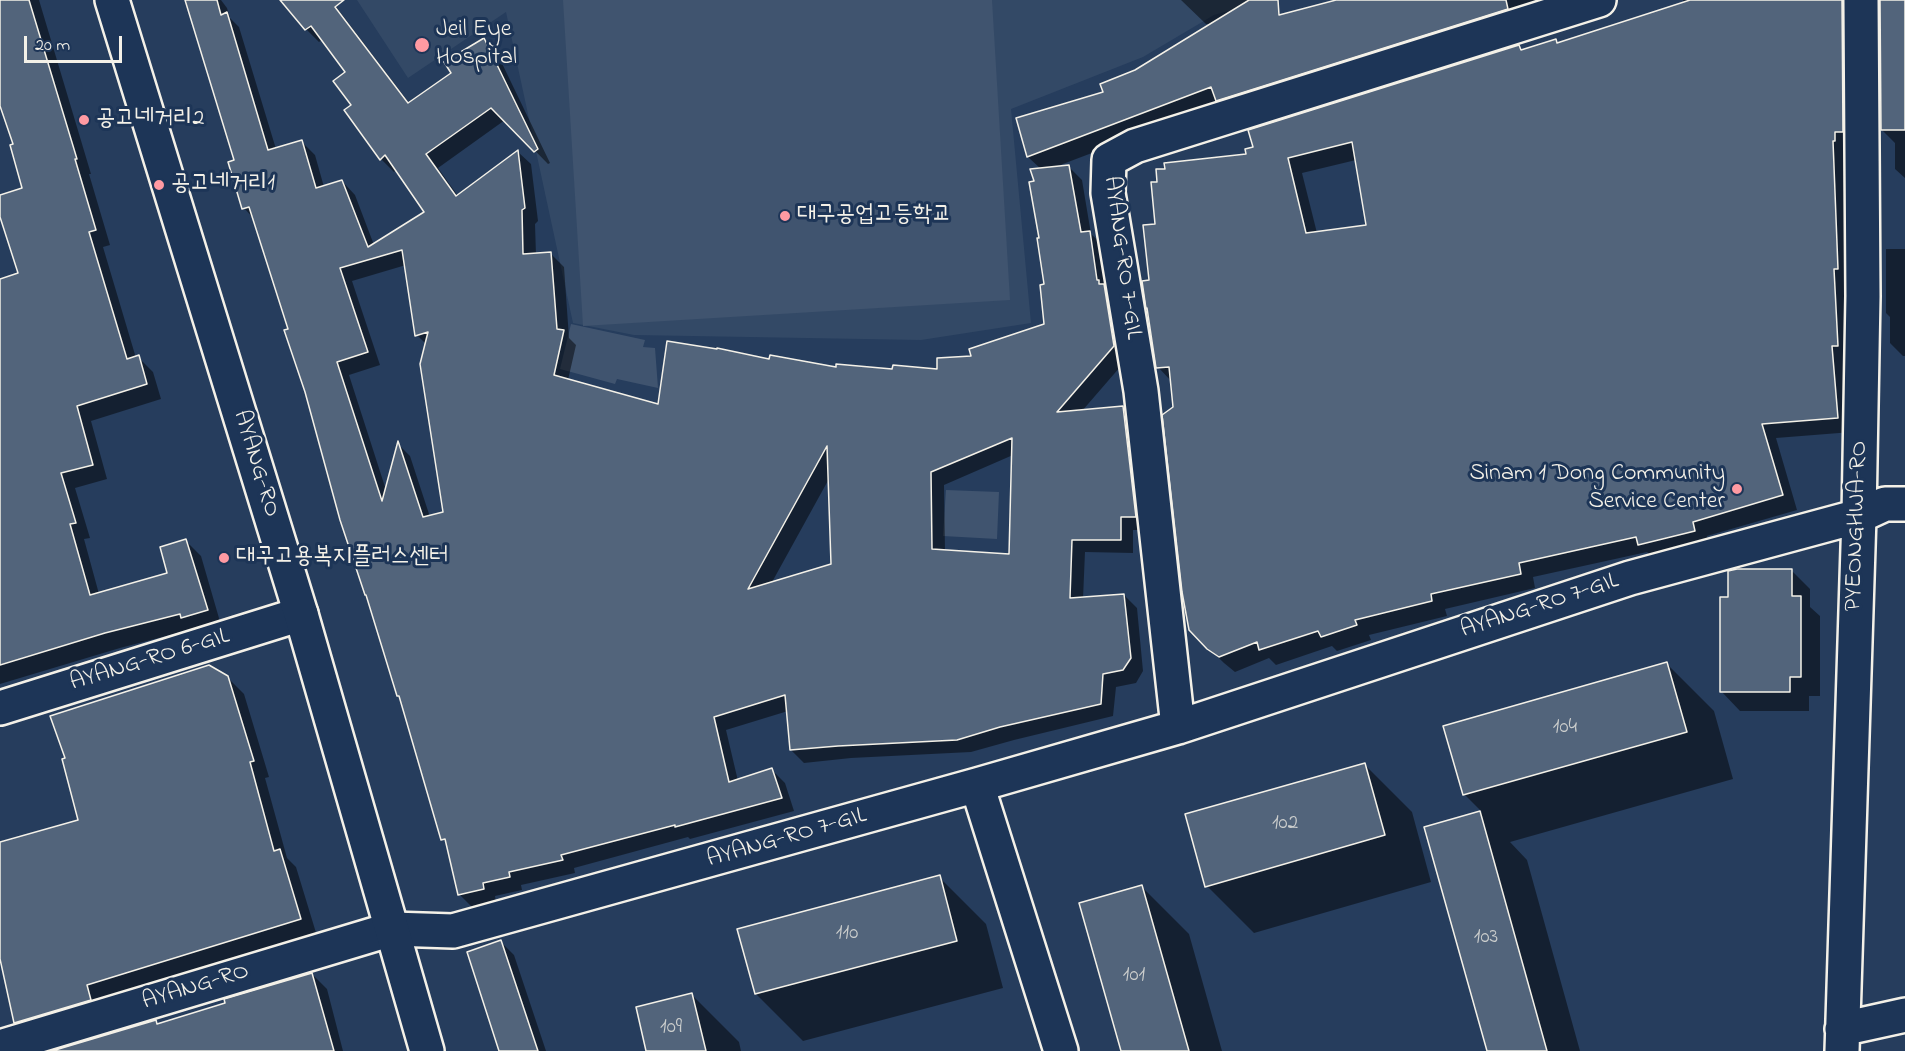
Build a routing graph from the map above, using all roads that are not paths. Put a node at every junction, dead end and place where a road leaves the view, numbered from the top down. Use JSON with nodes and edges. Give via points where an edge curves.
{"nodes":[{"id":1,"x":112,"y":0,"type":"edge"},
{"id":2,"x":1599,"y":0,"type":"edge"},
{"id":3,"x":1861,"y":0,"type":"edge"},
{"id":4,"x":1905,"y":504,"type":"edge"},
{"id":5,"x":1859,"y":516,"type":"junction"},
{"id":6,"x":301,"y":614,"type":"junction"},
{"id":7,"x":0,"y":708,"type":"edge"},
{"id":8,"x":1178,"y":727,"type":"junction"},
{"id":9,"x":977,"y":785,"type":"junction"},
{"id":10,"x":392,"y":929,"type":"junction"},
{"id":11,"x":1905,"y":1015,"type":"edge"},
{"id":12,"x":1842,"y":1040,"type":"edge"},
{"id":13,"x":0,"y":1047,"type":"edge"},
{"id":14,"x":428,"y":1051,"type":"edge"},
{"id":15,"x":1061,"y":1051,"type":"edge"}],
"edges":[{"from":1,"to":6,"type":"street","name":"AYANG-RO"},
{"from":2,"to":8,"type":"street","name":"AYANG-RO 7-GIL","via":[[1135,146],[1108,160],[1108,194],[1141,391]]},
{"from":3,"to":5,"type":"street","name":"PYEONGHWA-RO","via":[[1864,211]]},
{"from":4,"to":5,"type":"street","name":"AYANG-RO 7-GIL","via":[[1885,504]]},
{"from":5,"to":8,"type":"street","name":"AYANG-RO 7-GIL","via":[[1630,578]]},
{"from":5,"to":12,"type":"street","name":"PYEONGHWA-RO"},
{"from":6,"to":7,"type":"street","name":"AYANG-RO 6-GIL"},
{"from":6,"to":10,"type":"street","name":"AYANG-RO"},
{"from":8,"to":9,"type":"street","name":"AYANG-RO 7-GIL"},
{"from":9,"to":10,"type":"street","name":"AYANG-RO 7-GIL","via":[[453,931]]},
{"from":9,"to":15,"type":"street"},
{"from":10,"to":13,"type":"street","name":"AYANG-RO"},
{"from":10,"to":14,"type":"street","name":"AYANG-RO"},
{"from":11,"to":12,"type":"street"}]}
